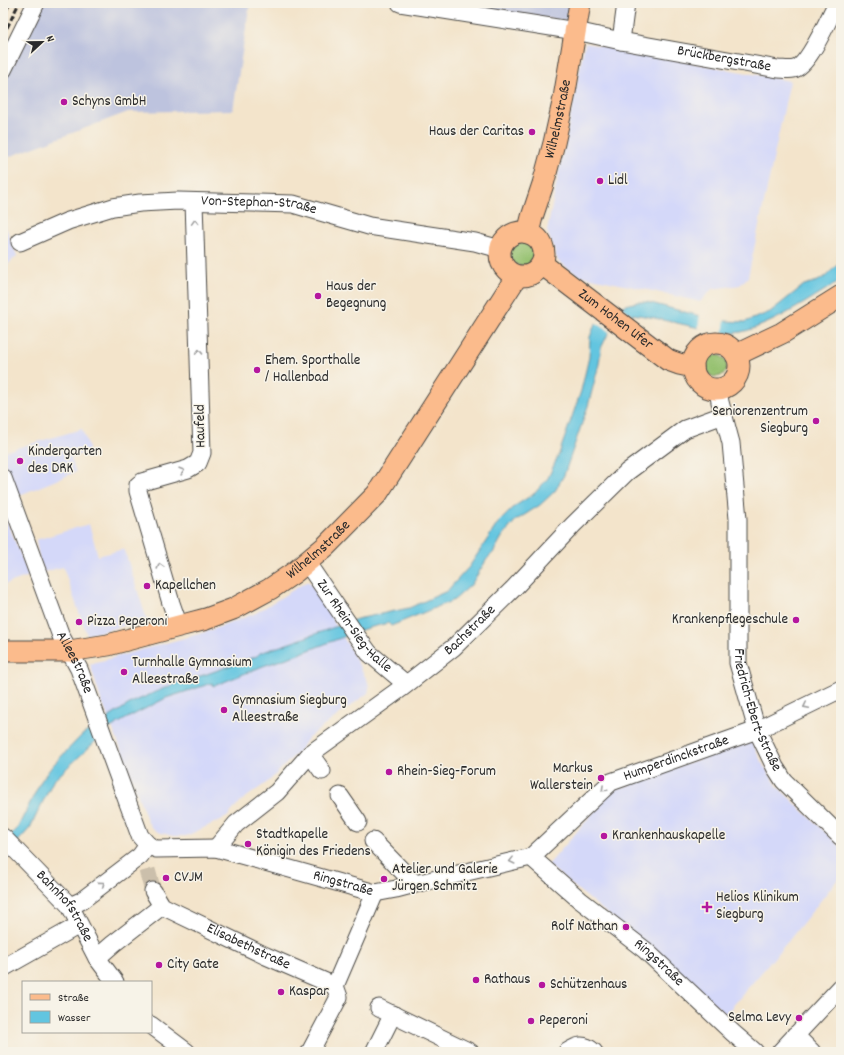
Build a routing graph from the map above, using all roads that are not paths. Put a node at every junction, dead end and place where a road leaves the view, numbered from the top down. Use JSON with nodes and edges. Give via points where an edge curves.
{"nodes":[{"id":1,"x":36,"y":3,"type":"edge"},
{"id":2,"x":400,"y":3,"type":"edge"},
{"id":3,"x":580,"y":3,"type":"edge"},
{"id":4,"x":626,"y":3,"type":"edge"},
{"id":5,"x":837,"y":3,"type":"edge"},
{"id":6,"x":576,"y":31,"type":"junction"},
{"id":7,"x":621,"y":41,"type":"junction"},
{"id":8,"x":3,"y":70,"type":"edge"},
{"id":9,"x":194,"y":202,"type":"junction"},
{"id":10,"x":528,"y":233,"type":"junction"},
{"id":11,"x":20,"y":242,"type":"dead end"},
{"id":12,"x":500,"y":249,"type":"junction"},
{"id":13,"x":542,"y":264,"type":"junction"},
{"id":14,"x":516,"y":276,"type":"junction"},
{"id":15,"x":841,"y":296,"type":"edge"},
{"id":16,"x":736,"y":355,"type":"junction"},
{"id":17,"x":693,"y":367,"type":"junction"},
{"id":18,"x":718,"y":389,"type":"junction"},
{"id":19,"x":724,"y":417,"type":"junction"},
{"id":20,"x":3,"y":478,"type":"edge"},
{"id":21,"x":307,"y":563,"type":"junction"},
{"id":22,"x":179,"y":626,"type":"junction"},
{"id":23,"x":3,"y":651,"type":"edge"},
{"id":24,"x":69,"y":651,"type":"junction"},
{"id":25,"x":406,"y":684,"type":"junction"},
{"id":26,"x":841,"y":689,"type":"edge"},
{"id":27,"x":757,"y":730,"type":"junction"},
{"id":28,"x":310,"y":754,"type":"junction"},
{"id":29,"x":322,"y":771,"type":"dead end"},
{"id":30,"x":340,"y":796,"type":"dead end"},
{"id":31,"x":358,"y":822,"type":"dead end"},
{"id":32,"x":841,"y":838,"type":"edge"},
{"id":33,"x":7,"y":841,"type":"edge"},
{"id":34,"x":373,"y":841,"type":"dead end"},
{"id":35,"x":216,"y":848,"type":"junction"},
{"id":36,"x":145,"y":857,"type":"junction"},
{"id":37,"x":531,"y":857,"type":"junction"},
{"id":38,"x":415,"y":884,"type":"junction"},
{"id":39,"x":153,"y":891,"type":"tunnel mouth"},
{"id":40,"x":375,"y":893,"type":"junction"},
{"id":41,"x":70,"y":906,"type":"junction"},
{"id":42,"x":162,"y":906,"type":"junction"},
{"id":43,"x":79,"y":925,"type":"junction"},
{"id":44,"x":97,"y":958,"type":"junction"},
{"id":45,"x":3,"y":968,"type":"edge"},
{"id":46,"x":114,"y":981,"type":"edge"},
{"id":47,"x":335,"y":986,"type":"junction"},
{"id":48,"x":841,"y":987,"type":"edge"},
{"id":49,"x":152,"y":1026,"type":"edge"},
{"id":50,"x":795,"y":1035,"type":"junction"},
{"id":51,"x":588,"y":1049,"type":"edge"},
{"id":52,"x":185,"y":1050,"type":"edge"},
{"id":53,"x":310,"y":1052,"type":"edge"},
{"id":54,"x":374,"y":1052,"type":"edge"},
{"id":55,"x":470,"y":1052,"type":"edge"},
{"id":56,"x":567,"y":1052,"type":"edge"},
{"id":57,"x":755,"y":1052,"type":"edge"},
{"id":58,"x":780,"y":1052,"type":"edge"},
{"id":59,"x":812,"y":1052,"type":"edge"}],
"edges":[{"from":1,"to":8,"type":"street"},
{"from":2,"to":6,"type":"street","name":"Brückbergstraße"},
{"from":3,"to":6,"type":"main road","name":"Wilhelmstraße"},
{"from":4,"to":7,"type":"street"},
{"from":5,"to":7,"type":"street","name":"Brückbergstraße","via":[[812,51],[802,66],[794,70]]},
{"from":6,"to":7,"type":"street","name":"Brückbergstraße"},
{"from":6,"to":10,"type":"main road","name":"Wilhelmstraße","via":[[554,143]]},
{"from":9,"to":11,"type":"street","name":"Von-Stephan-Straße","via":[[148,202],[113,207],[68,221]]},
{"from":9,"to":12,"type":"street","name":"Von-Stephan-Straße","via":[[293,204],[369,226],[475,242]]},
{"from":22,"to":9,"type":"street","name":"Haufeld","one_way":true,"via":[[138,485],[188,469],[198,463],[202,453]]},
{"from":10,"to":12,"type":"main road","via":[[514,233],[503,242]]},
{"from":10,"to":13,"type":"main road","via":[[541,244],[544,257]]},
{"from":12,"to":14,"type":"main road","via":[[501,262]]},
{"from":13,"to":14,"type":"main road","via":[[534,273]]},
{"from":13,"to":17,"type":"main road","name":"Zum Hohen Ufer","via":[[668,360]]},
{"from":14,"to":21,"type":"main road","name":"Wilhelmstraße","via":[[377,494]]},
{"from":15,"to":16,"type":"main road","via":[[782,332]]},
{"from":16,"to":17,"type":"main road","via":[[726,345],[712,344],[700,349]]},
{"from":16,"to":18,"type":"main road","via":[[739,368],[735,380],[730,385]]},
{"from":17,"to":18,"type":"main road","via":[[696,377],[703,385]]},
{"from":18,"to":19,"type":"street","name":"Friedrich-Ebert-Straße"},
{"from":19,"to":25,"type":"street","name":"Bachstraße","via":[[685,429],[627,472],[454,648]]},
{"from":19,"to":27,"type":"street","name":"Friedrich-Ebert-Straße","via":[[731,443],[738,519],[738,663]]},
{"from":20,"to":24,"type":"street","name":"Alleestraße","via":[[61,636]]},
{"from":21,"to":22,"type":"main road","name":"Wilhelmstraße","via":[[270,589],[233,609]]},
{"from":21,"to":25,"type":"street","name":"Zur Rhein-Sieg-Halle","via":[[369,653]]},
{"from":22,"to":24,"type":"main road","name":"Wilhelmstraße","via":[[108,645]]},
{"from":23,"to":24,"type":"main road","name":"Wilhelmstraße"},
{"from":24,"to":36,"type":"street","name":"Alleestraße","via":[[79,669],[140,836]]},
{"from":25,"to":28,"type":"street","name":"Bachstraße"},
{"from":26,"to":27,"type":"street","name":"Humperdinckstraße","one_way":true},
{"from":27,"to":32,"type":"street","name":"Friedrich-Ebert-Straße","via":[[784,781]]},
{"from":27,"to":37,"type":"street","name":"Humperdinckstraße","one_way":true,"via":[[612,782]]},
{"from":28,"to":29,"type":"street"},
{"from":28,"to":35,"type":"street","name":"Bachstraße","via":[[277,792],[236,824]]},
{"from":30,"to":31,"type":"street"},
{"from":33,"to":41,"type":"street","name":"Bahnhofstraße"},
{"from":34,"to":38,"type":"street"},
{"from":35,"to":36,"type":"street","name":"Ringstraße","via":[[156,848]]},
{"from":35,"to":40,"type":"street","name":"Ringstraße"},
{"from":41,"to":36,"type":"street","one_way":true},
{"from":37,"to":38,"type":"street","name":"Ringstraße","one_way":true},
{"from":37,"to":57,"type":"street","name":"Ringstraße","via":[[580,900],[645,950]]},
{"from":38,"to":40,"type":"street","name":"Ringstraße"},
{"from":39,"to":42,"type":"street"},
{"from":40,"to":47,"type":"street"},
{"from":41,"to":43,"type":"street","name":"Bahnhofstraße"},
{"from":42,"to":44,"type":"street"},
{"from":42,"to":47,"type":"street","name":"Elisabethstraße","via":[[252,950]]},
{"from":43,"to":44,"type":"street","name":"Bahnhofstraße"},
{"from":43,"to":45,"type":"street"},
{"from":44,"to":46,"type":"street","name":"Bahnhofstraße"},
{"from":47,"to":53,"type":"street","via":[[339,997]]},
{"from":48,"to":50,"type":"street"},
{"from":49,"to":52,"type":"street"},
{"from":50,"to":58,"type":"street"},
{"from":50,"to":59,"type":"street"},
{"from":51,"to":56,"type":"street","via":[[577,1046]]},
{"from":54,"to":55,"type":"street","via":[[386,1011]]}]}
